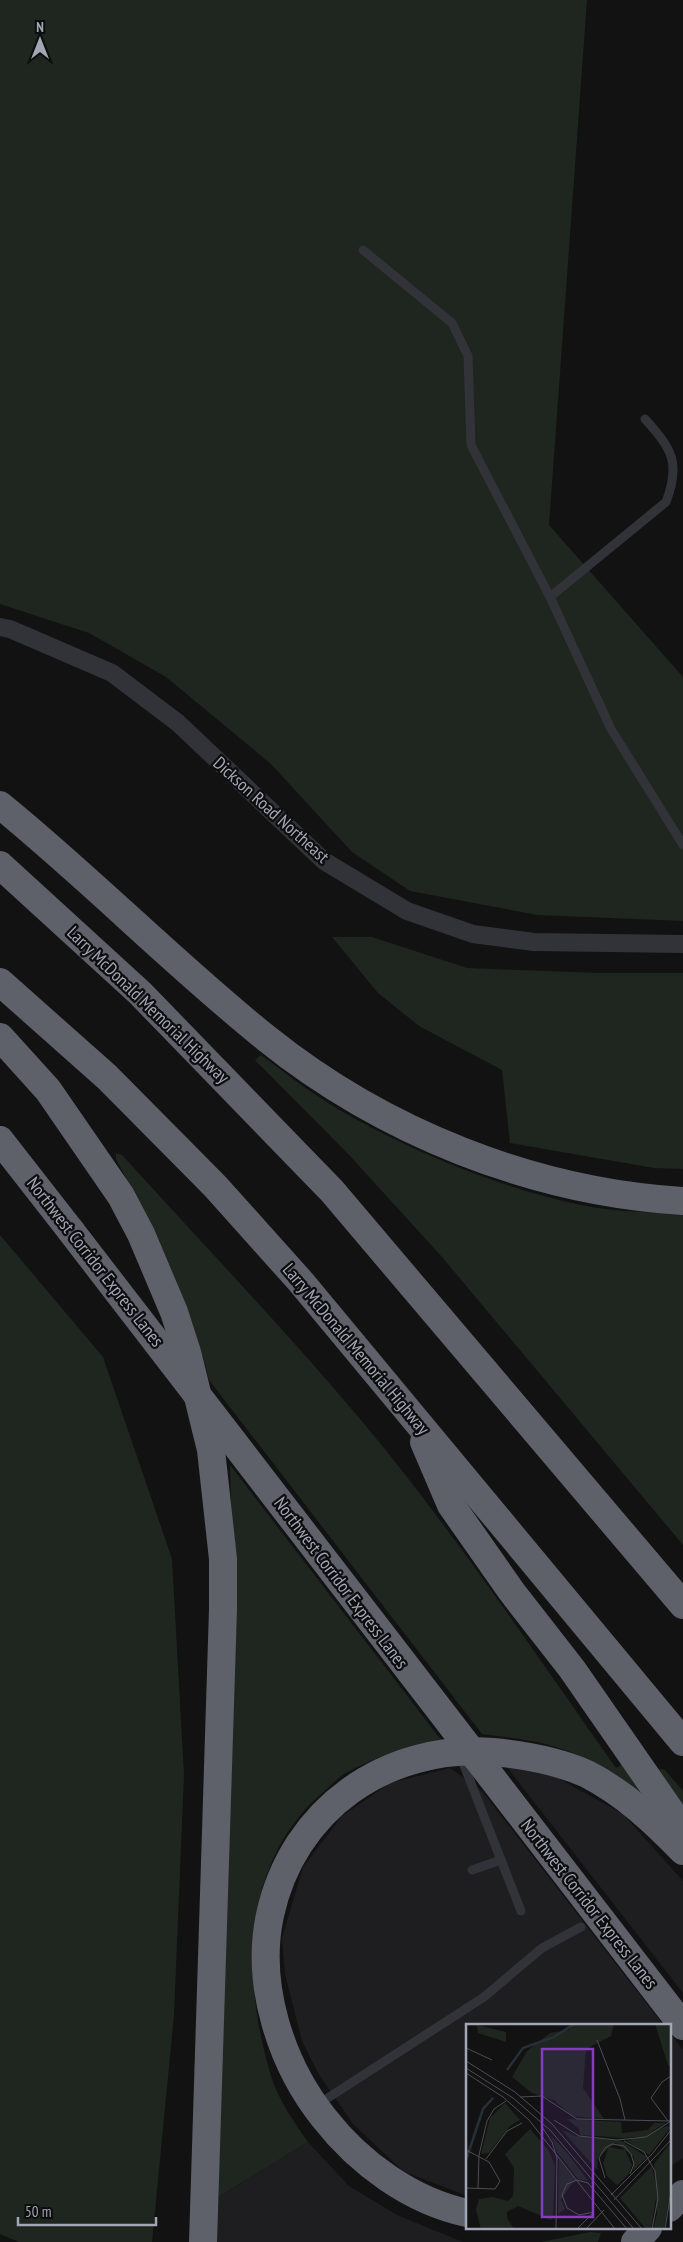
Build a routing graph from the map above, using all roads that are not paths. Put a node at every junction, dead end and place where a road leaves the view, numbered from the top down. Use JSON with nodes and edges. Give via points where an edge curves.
{"nodes":[{"id":1,"x":363,"y":250,"type":"dead end"},
{"id":2,"x":645,"y":419,"type":"dead end"},
{"id":3,"x":550,"y":597,"type":"junction"},
{"id":4,"x":0,"y":627,"type":"edge"},
{"id":5,"x":0,"y":805,"type":"edge"},
{"id":6,"x":683,"y":845,"type":"edge"},
{"id":7,"x":0,"y":865,"type":"edge"},
{"id":8,"x":683,"y":944,"type":"edge"},
{"id":9,"x":0,"y":982,"type":"edge"},
{"id":10,"x":0,"y":1037,"type":"edge"},
{"id":11,"x":0,"y":1140,"type":"edge"},
{"id":12,"x":683,"y":1201,"type":"edge"},
{"id":13,"x":411,"y":1414,"type":"junction"},
{"id":14,"x":683,"y":1605,"type":"edge"},
{"id":15,"x":683,"y":1742,"type":"edge"},
{"id":16,"x":459,"y":1752,"type":"junction"},
{"id":17,"x":683,"y":1829,"type":"edge"},
{"id":18,"x":683,"y":1851,"type":"edge"},
{"id":19,"x":501,"y":1860,"type":"junction"},
{"id":20,"x":472,"y":1870,"type":"dead end"},
{"id":21,"x":520,"y":1911,"type":"dead end"},
{"id":22,"x":581,"y":1927,"type":"dead end"},
{"id":23,"x":683,"y":2026,"type":"edge"},
{"id":24,"x":315,"y":2107,"type":"junction"},
{"id":25,"x":683,"y":2183,"type":"edge"},
{"id":26,"x":670,"y":2190,"type":"edge"},
{"id":27,"x":683,"y":2194,"type":"edge"},
{"id":28,"x":670,"y":2207,"type":"edge"},
{"id":29,"x":466,"y":2213,"type":"edge"},
{"id":30,"x":646,"y":2230,"type":"edge"},
{"id":31,"x":203,"y":2242,"type":"edge"},
{"id":32,"x":635,"y":2242,"type":"edge"}],
"edges":[{"from":1,"to":3,"type":"lane","via":[[452,323],[468,356],[471,445]]},
{"from":2,"to":3,"type":"lane","via":[[662,437],[674,464],[674,481],[666,502]]},
{"from":3,"to":6,"type":"lane","via":[[611,729]]},
{"from":4,"to":8,"type":"street","name":"Dickson Road Northeast","via":[[112,673],[178,723],[324,861],[407,911],[473,934],[534,942]]},
{"from":5,"to":12,"type":"highway","via":[[52,847],[230,1008],[288,1055],[340,1090],[387,1117],[445,1144],[504,1166],[620,1196]]},
{"from":7,"to":14,"type":"highway","name":"Larry McDonald Memorial Highway","via":[[140,993],[332,1191]]},
{"from":9,"to":13,"type":"highway","name":"Larry McDonald Memorial Highway","via":[[107,1077],[215,1186],[301,1282]]},
{"from":10,"to":31,"type":"highway","via":[[48,1090],[121,1196],[141,1234],[188,1352],[210,1450],[223,1559],[223,1609]]},
{"from":11,"to":23,"type":"highway","name":"Northwest Corridor Express Lanes","bridge":true},
{"from":13,"to":15,"type":"highway","name":"Larry McDonald Memorial Highway"},
{"from":13,"to":17,"type":"highway","via":[[451,1505],[512,1592],[572,1669]]},
{"from":16,"to":18,"type":"highway","via":[[514,1754],[585,1774],[615,1790]]},
{"from":16,"to":19,"type":"lane"},
{"from":16,"to":24,"type":"highway","via":[[398,1764],[368,1777],[335,1801],[306,1834],[287,1865],[270,1918],[267,1949],[273,2013],[287,2056],[305,2094]]},
{"from":19,"to":20,"type":"lane"},
{"from":19,"to":21,"type":"lane"},
{"from":22,"to":24,"type":"lane","via":[[542,1948],[484,1997]]},
{"from":24,"to":29,"type":"highway","via":[[360,2157],[388,2178],[425,2200]]},
{"from":25,"to":26,"type":"highway"},
{"from":27,"to":28,"type":"highway"},
{"from":30,"to":32,"type":"highway"}]}
